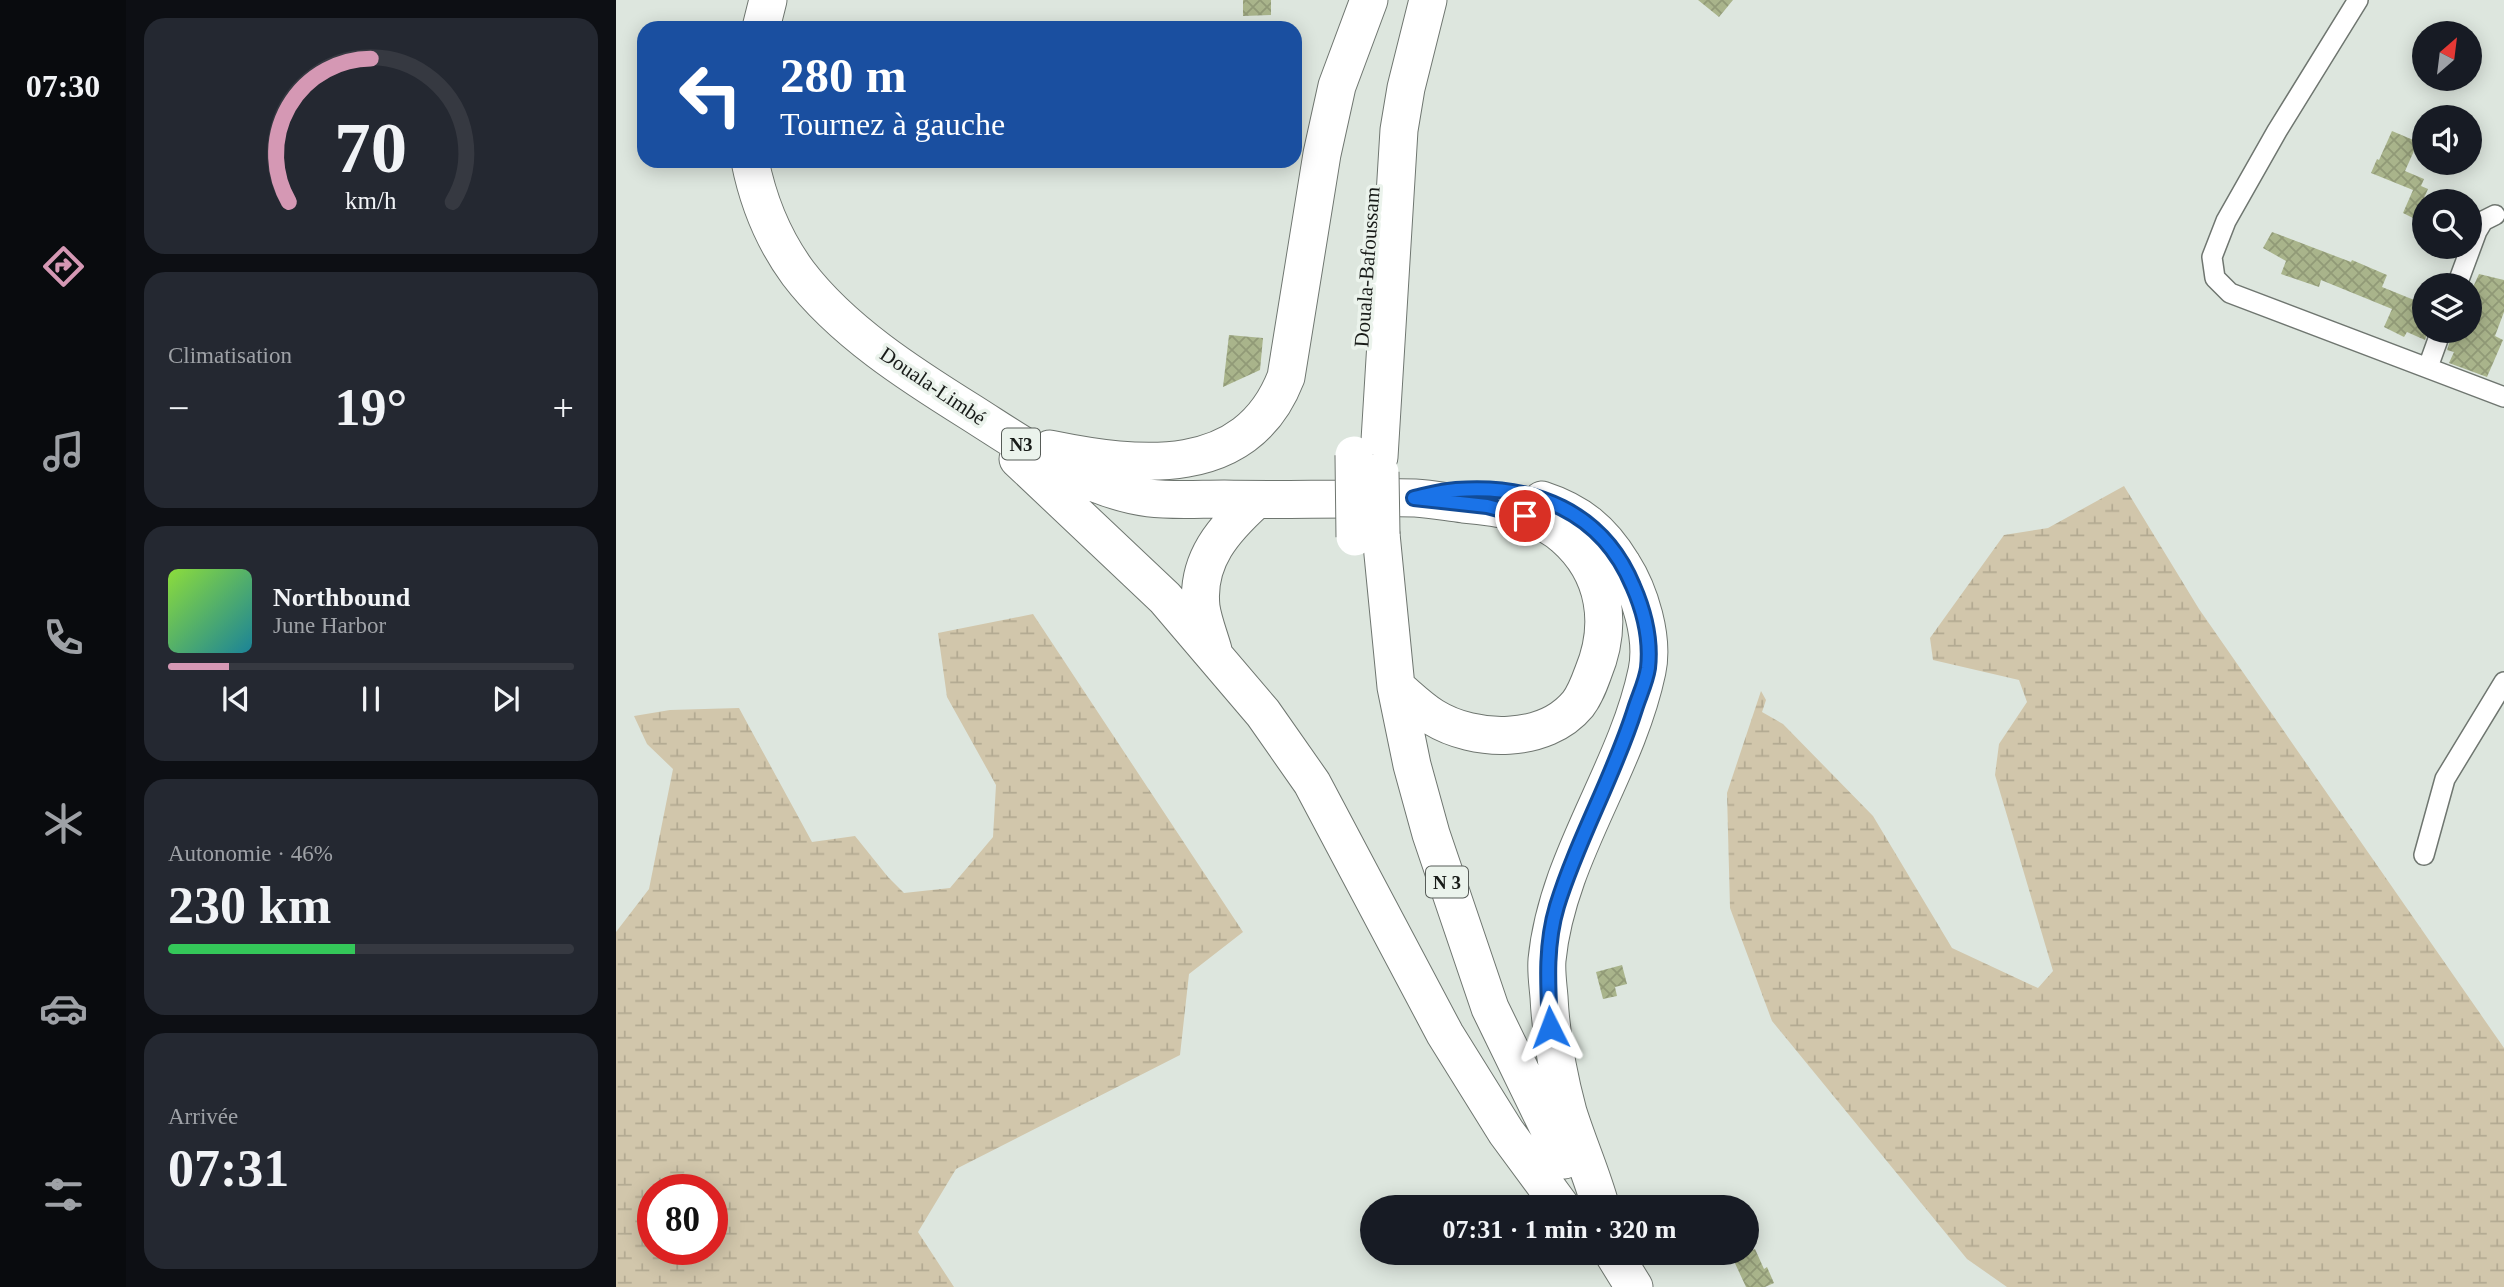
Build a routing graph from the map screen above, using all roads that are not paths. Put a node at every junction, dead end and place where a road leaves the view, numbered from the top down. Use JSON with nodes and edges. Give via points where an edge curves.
{"nodes":[{"id":1,"x":768,"y":0,"type":"edge"},
{"id":2,"x":1369,"y":0,"type":"edge"},
{"id":3,"x":1408,"y":0,"type":"edge"},
{"id":4,"x":1428,"y":0,"type":"edge"},
{"id":5,"x":2358,"y":0,"type":"edge"},
{"id":6,"x":763,"y":21,"type":"edge"},
{"id":7,"x":751,"y":168,"type":"edge"},
{"id":8,"x":2495,"y":215,"type":"dead end"},
{"id":9,"x":2461,"y":273,"type":"edge"},
{"id":10,"x":2437,"y":343,"type":"edge"},
{"id":11,"x":2428,"y":367,"type":"junction"},
{"id":12,"x":2504,"y":397,"type":"edge"},
{"id":13,"x":967,"y":410,"type":"junction"},
{"id":14,"x":1020,"y":443,"type":"junction"},
{"id":15,"x":1367,"y":456,"type":"junction"},
{"id":16,"x":1414,"y":498,"type":"junction"},
{"id":17,"x":1256,"y":500,"type":"junction"},
{"id":18,"x":1368,"y":536,"type":"junction"},
{"id":19,"x":1215,"y":655,"type":"junction"},
{"id":20,"x":2504,"y":682,"type":"edge"},
{"id":21,"x":1396,"y":687,"type":"junction"},
{"id":22,"x":2424,"y":855,"type":"dead end"},
{"id":23,"x":1552,"y":1195,"type":"edge"},
{"id":24,"x":1562,"y":1195,"type":"edge"},
{"id":25,"x":1582,"y":1195,"type":"edge"},
{"id":26,"x":1597,"y":1195,"type":"edge"},
{"id":27,"x":1601,"y":1265,"type":"edge"},
{"id":28,"x":1621,"y":1265,"type":"edge"},
{"id":29,"x":1614,"y":1287,"type":"edge"},
{"id":30,"x":1634,"y":1287,"type":"edge"}],
"edges":[{"from":1,"to":6,"type":"highway"},
{"from":2,"to":14,"type":"highway","via":[[1338,86],[1322,153],[1286,377],[1263,417],[1227,445],[1199,457],[1170,461],[1100,458]]},
{"from":3,"to":15,"type":"highway","name":"Douala-Bafoussam","via":[[1377,135]]},
{"from":4,"to":15,"type":"highway","name":"Douala-Bafoussam","via":[[1399,130]]},
{"from":5,"to":11,"type":"street","via":[[2226,220],[2212,257],[2215,278],[2230,293]]},
{"from":7,"to":13,"type":"highway","name":"Douala-Limbé","number":"N3","via":[[776,239],[798,273],[879,351]]},
{"from":8,"to":9,"type":"street","via":[[2477,231]]},
{"from":10,"to":11,"type":"street"},
{"from":11,"to":12,"type":"street"},
{"from":13,"to":14,"type":"highway","name":"Douala-Limbé","number":"N3"},
{"from":13,"to":19,"type":"highway","via":[[1165,597]]},
{"from":14,"to":17,"type":"highway","name":"Douala-Limbé","number":"N3","via":[[1088,481],[1119,491],[1151,498]]},
{"from":15,"to":18,"type":"highway","name":"Douala-Bafoussam","bridge":true},
{"from":16,"to":17,"type":"highway","name":"Douala-Limbé","number":"N3"},
{"from":16,"to":21,"type":"highway","via":[[1510,510],[1541,521],[1564,536],[1585,559],[1606,618],[1602,652],[1587,689],[1577,705],[1539,729],[1503,735],[1455,727],[1433,717]]},
{"from":16,"to":26,"type":"highway","via":[[1478,489],[1522,494],[1571,512],[1607,540],[1642,607],[1648,668],[1625,742],[1557,907],[1547,962],[1550,1027],[1568,1111]]},
{"from":17,"to":19,"type":"highway","via":[[1215,542],[1205,573],[1202,610]]},
{"from":18,"to":21,"type":"highway","number":"N 3"},
{"from":18,"to":24,"type":"highway","number":"N 3","via":[[1375,688],[1398,803],[1472,1017]]},
{"from":19,"to":23,"type":"highway","via":[[1312,783],[1445,1034],[1506,1132]]},
{"from":20,"to":22,"type":"street","via":[[2445,779]]},
{"from":21,"to":25,"type":"highway","number":"N 3","via":[[1431,834],[1490,1008]]},
{"from":27,"to":29,"type":"highway"},
{"from":28,"to":30,"type":"highway"}]}
